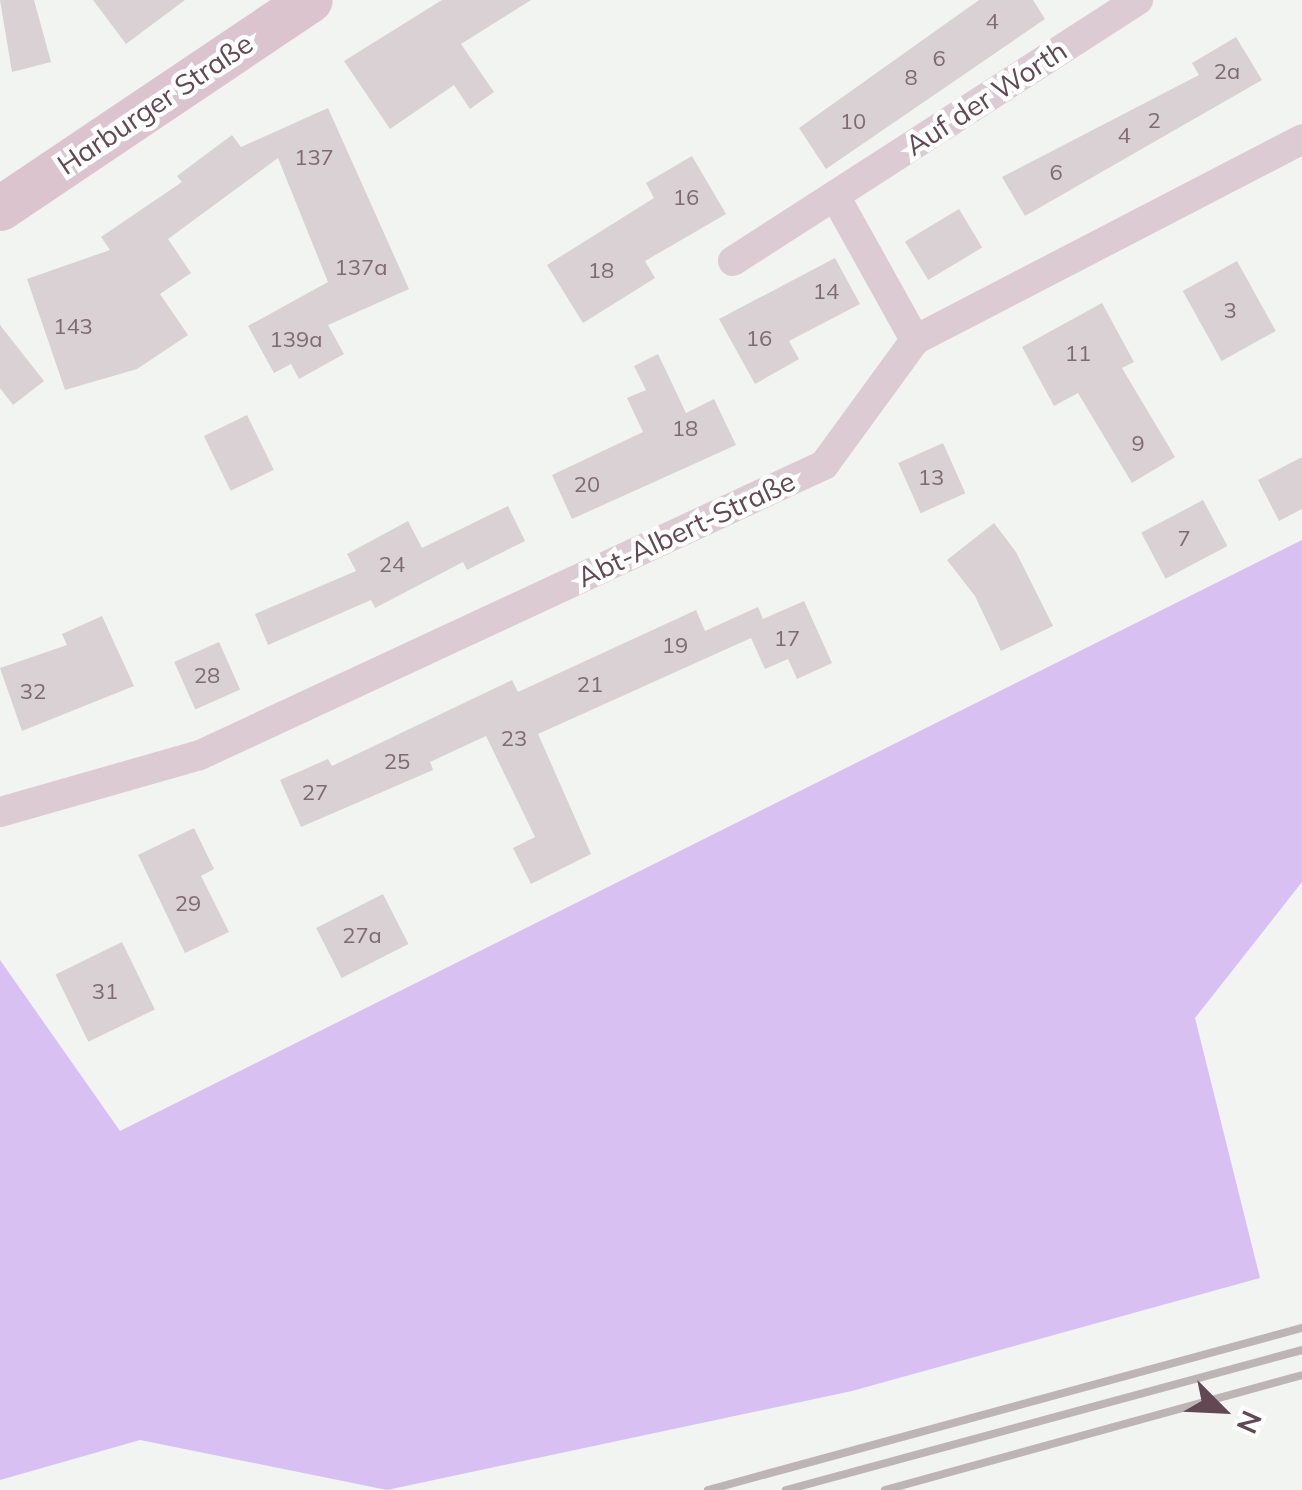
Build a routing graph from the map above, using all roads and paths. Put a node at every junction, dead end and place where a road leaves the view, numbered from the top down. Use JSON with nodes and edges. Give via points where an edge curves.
{"nodes":[{"id":1,"x":1138,"y":0,"type":"edge"},
{"id":2,"x":291,"y":5,"type":"edge"},
{"id":3,"x":1302,"y":139,"type":"edge"},
{"id":4,"x":835,"y":196,"type":"junction"},
{"id":5,"x":0,"y":208,"type":"edge"},
{"id":6,"x":733,"y":262,"type":"dead end"},
{"id":7,"x":915,"y":340,"type":"junction"},
{"id":8,"x":0,"y":812,"type":"edge"}],
"edges":[{"from":1,"to":4,"type":"street","name":"Auf der Worth"},
{"from":2,"to":5,"type":"main road","name":"Harburger Straße"},
{"from":3,"to":7,"type":"street","name":"Abt-Albert-Straße"},
{"from":4,"to":6,"type":"street","name":"Auf der Worth"},
{"from":4,"to":7,"type":"street"},
{"from":7,"to":8,"type":"street","name":"Abt-Albert-Straße","via":[[824,465],[200,755]]}]}
